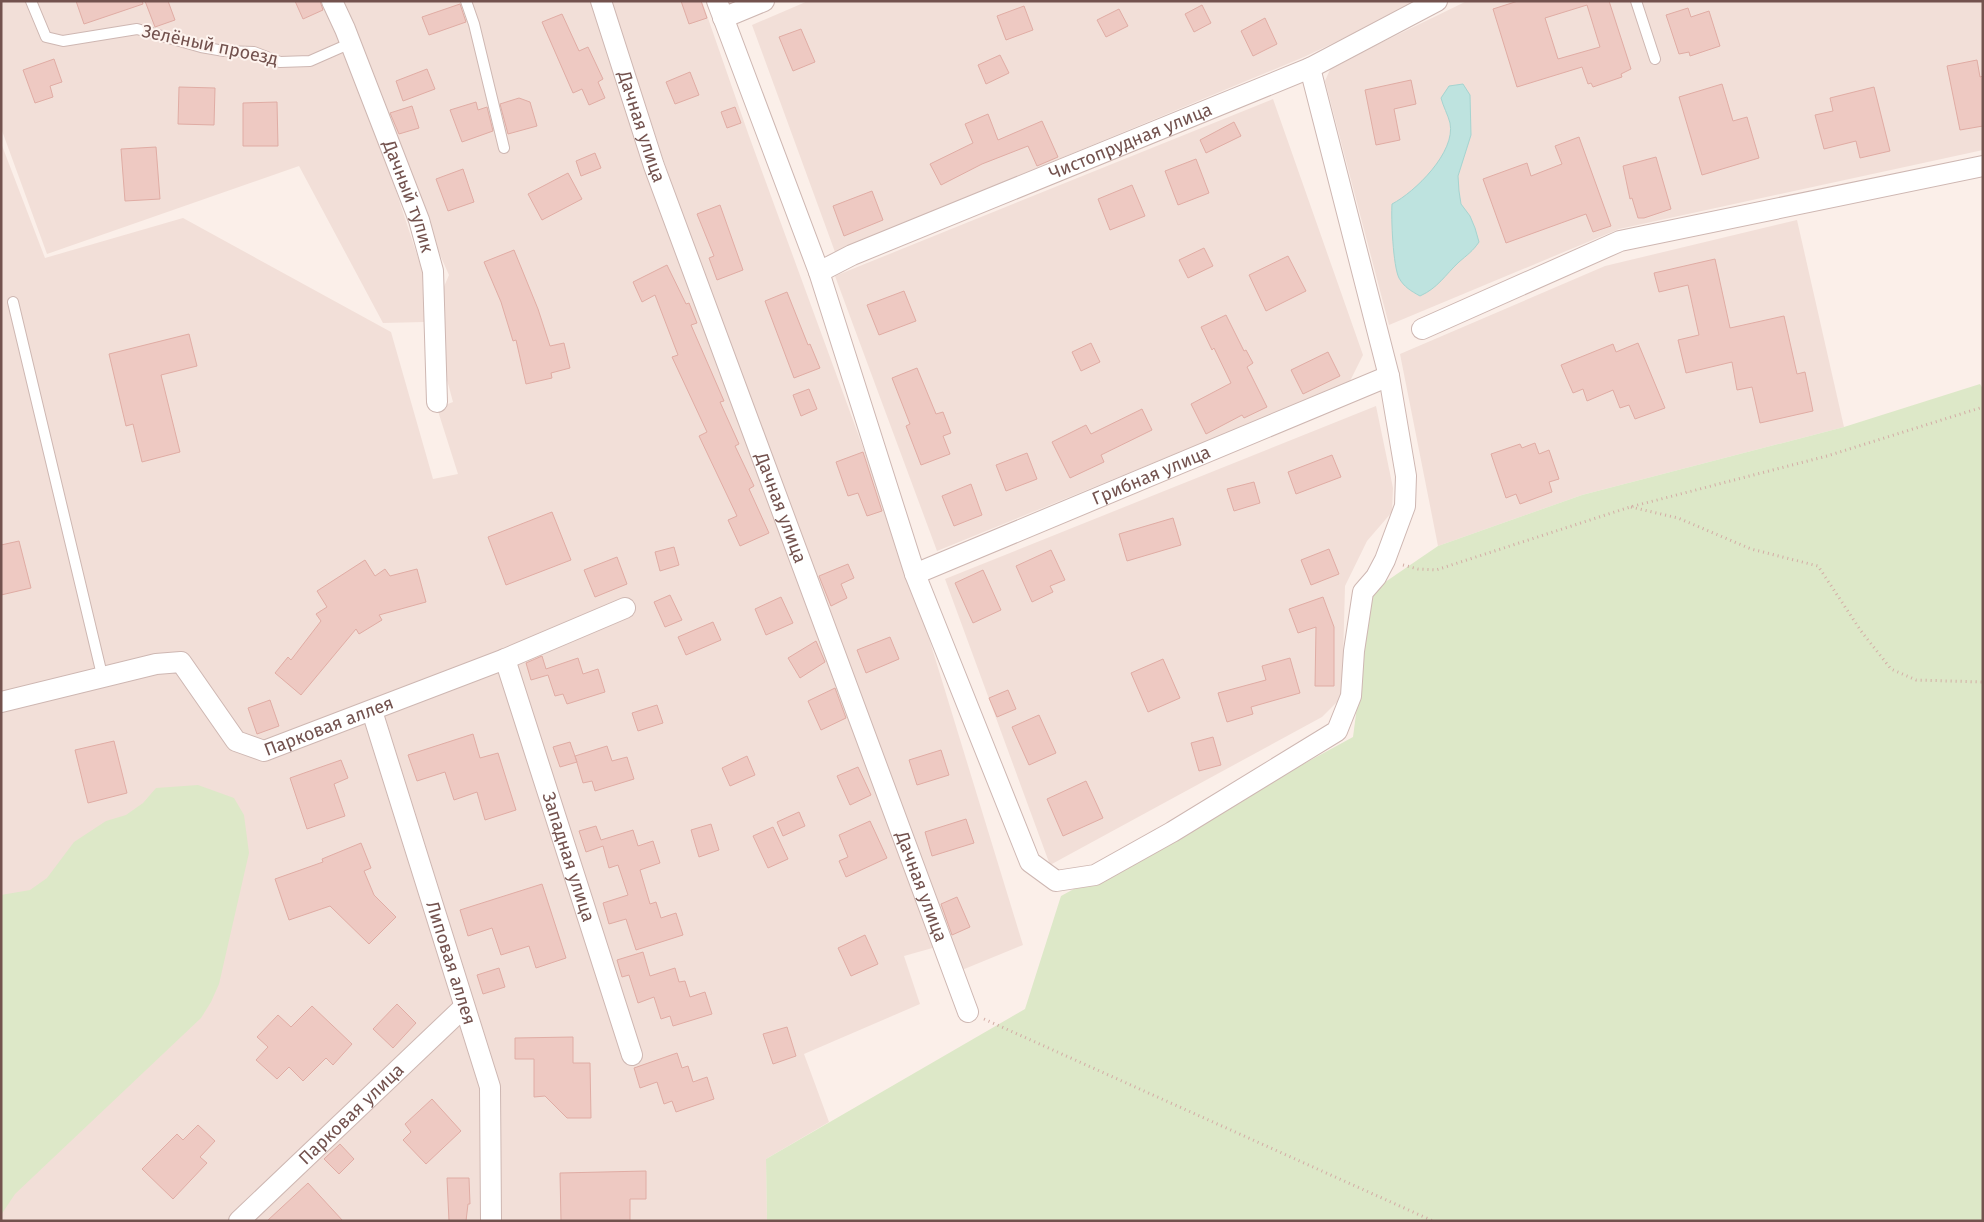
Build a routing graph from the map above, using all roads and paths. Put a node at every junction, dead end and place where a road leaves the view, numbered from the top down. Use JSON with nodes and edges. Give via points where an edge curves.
{"nodes":[{"id":1,"x":31,"y":1,"type":"edge"},
{"id":2,"x":332,"y":1,"type":"edge"},
{"id":3,"x":466,"y":1,"type":"edge"},
{"id":4,"x":601,"y":1,"type":"edge"},
{"id":5,"x":764,"y":1,"type":"edge"},
{"id":6,"x":1437,"y":1,"type":"edge"},
{"id":7,"x":1636,"y":1,"type":"edge"},
{"id":8,"x":720,"y":10,"type":"edge"},
{"id":9,"x":351,"y":43,"type":"junction"},
{"id":10,"x":1655,"y":59,"type":"dead end"},
{"id":11,"x":1310,"y":68,"type":"junction"},
{"id":12,"x":504,"y":148,"type":"dead end"},
{"id":13,"x":1983,"y":166,"type":"edge"},
{"id":14,"x":819,"y":272,"type":"junction"},
{"id":15,"x":13,"y":302,"type":"dead end"},
{"id":16,"x":1422,"y":329,"type":"dead end"},
{"id":17,"x":1389,"y":376,"type":"junction"},
{"id":18,"x":437,"y":402,"type":"dead end"},
{"id":19,"x":1983,"y":407,"type":"edge"},
{"id":20,"x":1630,"y":507,"type":"junction"},
{"id":21,"x":1385,"y":560,"type":"junction"},
{"id":22,"x":914,"y":574,"type":"junction"},
{"id":23,"x":625,"y":608,"type":"dead end"},
{"id":24,"x":505,"y":659,"type":"junction"},
{"id":25,"x":103,"y":679,"type":"junction"},
{"id":26,"x":1983,"y":682,"type":"edge"},
{"id":27,"x":1,"y":702,"type":"edge"},
{"id":28,"x":372,"y":711,"type":"junction"},
{"id":29,"x":464,"y":1006,"type":"junction"},
{"id":30,"x":968,"y":1012,"type":"joint"},
{"id":31,"x":632,"y":1055,"type":"dead end"},
{"id":32,"x":239,"y":1221,"type":"edge"},
{"id":33,"x":491,"y":1221,"type":"edge"},
{"id":34,"x":1433,"y":1221,"type":"edge"}],
"edges":[{"from":1,"to":9,"type":"lane","name":"Зелёный проезд","via":[[46,37],[63,41],[137,29],[201,47],[254,52],[280,62],[310,61]]},
{"from":2,"to":9,"type":"street","name":"Дачный тупик"},
{"from":3,"to":12,"type":"lane"},
{"from":4,"to":30,"type":"street","name":"Дачная улица","via":[[654,166]]},
{"from":5,"to":8,"type":"street"},
{"from":6,"to":11,"type":"street","name":"Чистопрудная улица"},
{"from":7,"to":10,"type":"lane"},
{"from":8,"to":14,"type":"street"},
{"from":9,"to":18,"type":"street","name":"Дачный тупик","via":[[419,220],[433,271]]},
{"from":11,"to":14,"type":"street","name":"Чистопрудная улица","via":[[852,255]]},
{"from":11,"to":17,"type":"street"},
{"from":13,"to":16,"type":"street","via":[[1620,241]]},
{"from":14,"to":22,"type":"street"},
{"from":15,"to":25,"type":"lane"},
{"from":17,"to":21,"type":"street","via":[[1406,476],[1405,506]]},
{"from":17,"to":22,"type":"street","name":"Грибная улица"},
{"from":19,"to":20,"type":"path","via":[[1827,456]]},
{"from":20,"to":21,"type":"path","via":[[1436,570]]},
{"from":20,"to":26,"type":"path","via":[[1678,518],[1750,549],[1818,566],[1861,631],[1891,669],[1916,680]]},
{"from":21,"to":22,"type":"street","via":[[1363,592],[1350,696],[1337,731],[1095,875],[1056,881],[1030,862]]},
{"from":23,"to":24,"type":"street","name":"Парковая аллея"},
{"from":24,"to":28,"type":"street","name":"Парковая аллея"},
{"from":24,"to":31,"type":"street","name":"Западная улица"},
{"from":25,"to":27,"type":"street","name":"Парковая аллея"},
{"from":25,"to":28,"type":"street","name":"Парковая аллея","via":[[156,664],[181,662],[236,741],[264,751]]},
{"from":28,"to":29,"type":"street","name":"Липовая аллея"},
{"from":29,"to":32,"type":"street","name":"Парковая улица"},
{"from":29,"to":33,"type":"street","name":"Липовая аллея","via":[[490,1087]]},
{"from":30,"to":34,"type":"path"}]}
